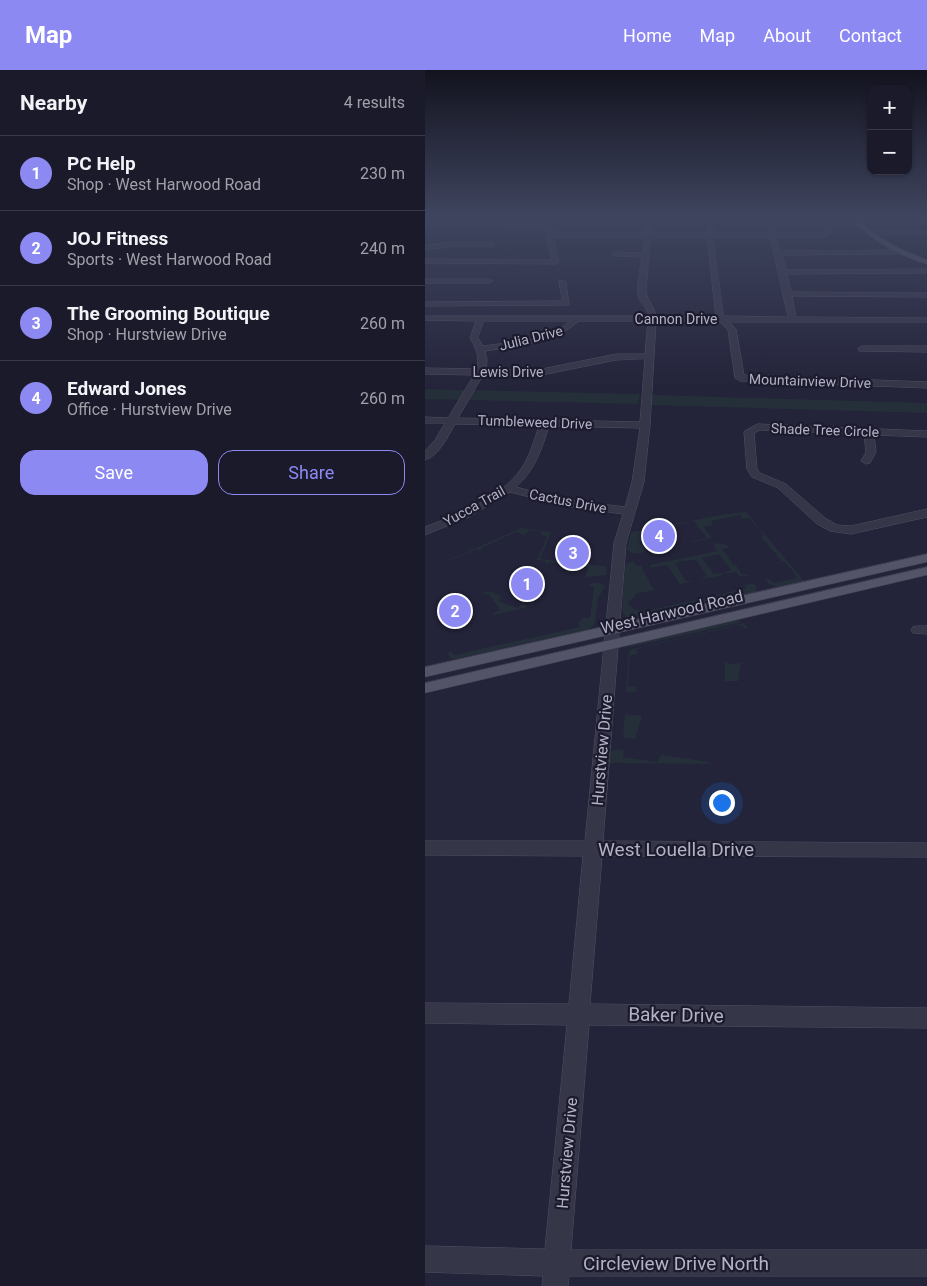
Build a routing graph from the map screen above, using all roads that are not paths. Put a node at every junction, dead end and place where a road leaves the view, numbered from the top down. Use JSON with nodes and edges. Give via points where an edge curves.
{"nodes":[{"id":1,"x":644,"y":275,"type":"edge"},
{"id":2,"x":716,"y":275,"type":"edge"},
{"id":3,"x":783,"y":275,"type":"edge"},
{"id":4,"x":425,"y":281,"type":"edge"},
{"id":5,"x":489,"y":282,"type":"dead end"},
{"id":6,"x":562,"y":282,"type":"dead end"},
{"id":7,"x":786,"y":294,"type":"junction"},
{"id":8,"x":927,"y":295,"type":"edge"},
{"id":9,"x":425,"y":304,"type":"edge"},
{"id":10,"x":425,"y":318,"type":"edge"},
{"id":11,"x":481,"y":318,"type":"junction"},
{"id":12,"x":577,"y":319,"type":"junction"},
{"id":13,"x":652,"y":319,"type":"junction"},
{"id":14,"x":721,"y":320,"type":"junction"},
{"id":15,"x":793,"y":320,"type":"junction"},
{"id":16,"x":927,"y":320,"type":"edge"},
{"id":17,"x":482,"y":349,"type":"junction"},
{"id":18,"x":862,"y":349,"type":"dead end"},
{"id":19,"x":927,"y":350,"type":"edge"},
{"id":20,"x":650,"y":356,"type":"junction"},
{"id":21,"x":425,"y":371,"type":"edge"},
{"id":22,"x":480,"y":373,"type":"junction"},
{"id":23,"x":927,"y":385,"type":"edge"},
{"id":24,"x":425,"y":420,"type":"edge"},
{"id":25,"x":452,"y":420,"type":"junction"},
{"id":26,"x":545,"y":423,"type":"junction"},
{"id":27,"x":645,"y":426,"type":"junction"},
{"id":28,"x":869,"y":432,"type":"junction"},
{"id":29,"x":927,"y":434,"type":"edge"},
{"id":30,"x":425,"y":457,"type":"edge"},
{"id":31,"x":866,"y":461,"type":"dead end"},
{"id":32,"x":508,"y":488,"type":"junction"},
{"id":33,"x":629,"y":511,"type":"junction"},
{"id":34,"x":927,"y":513,"type":"edge"},
{"id":35,"x":425,"y":531,"type":"edge"},
{"id":36,"x":927,"y":558,"type":"edge"},
{"id":37,"x":927,"y":571,"type":"edge"},
{"id":38,"x":612,"y":629,"type":"junction"},
{"id":39,"x":611,"y":644,"type":"junction"},
{"id":40,"x":425,"y":672,"type":"edge"},
{"id":41,"x":425,"y":688,"type":"edge"},
{"id":42,"x":425,"y":848,"type":"edge"},
{"id":43,"x":593,"y":849,"type":"junction"},
{"id":44,"x":927,"y":850,"type":"edge"},
{"id":45,"x":425,"y":1013,"type":"edge"},
{"id":46,"x":579,"y":1014,"type":"junction"},
{"id":47,"x":927,"y":1018,"type":"edge"},
{"id":48,"x":425,"y":1259,"type":"edge"},
{"id":49,"x":927,"y":1263,"type":"edge"},
{"id":50,"x":556,"y":1274,"type":"edge"}],
"edges":[{"from":1,"to":13,"type":"street","name":"Hurstview Drive","via":[[642,295],[651,308]]},
{"from":2,"to":14,"type":"street","name":"Mountainview Drive"},
{"from":3,"to":7,"type":"street"},
{"from":4,"to":5,"type":"street"},
{"from":6,"to":9,"type":"street","via":[[566,303]]},
{"from":7,"to":8,"type":"street"},
{"from":7,"to":15,"type":"street"},
{"from":10,"to":11,"type":"street","name":"Cannon Drive"},
{"from":11,"to":12,"type":"street","name":"Cannon Drive"},
{"from":11,"to":17,"type":"street","via":[[474,338]]},
{"from":12,"to":13,"type":"street","name":"Cannon Drive"},
{"from":12,"to":17,"type":"street","name":"Julia Drive","via":[[569,328],[556,334]]},
{"from":13,"to":14,"type":"street","name":"Cannon Drive"},
{"from":13,"to":20,"type":"street","name":"Hurstview Drive"},
{"from":14,"to":15,"type":"street","name":"Cannon Drive"},
{"from":14,"to":23,"type":"street","name":"Mountainview Drive","via":[[732,329],[741,378]]},
{"from":15,"to":16,"type":"street","name":"Cannon Drive"},
{"from":17,"to":22,"type":"street","via":[[484,359]]},
{"from":18,"to":19,"type":"street"},
{"from":20,"to":22,"type":"street","name":"Lewis Drive","via":[[616,357],[548,372]]},
{"from":20,"to":27,"type":"street","name":"Hurstview Drive"},
{"from":21,"to":22,"type":"street","name":"Lewis Drive"},
{"from":22,"to":25,"type":"street"},
{"from":24,"to":25,"type":"street","name":"Tumbleweed Drive"},
{"from":25,"to":26,"type":"street","name":"Tumbleweed Drive"},
{"from":25,"to":30,"type":"street"},
{"from":26,"to":27,"type":"street","name":"Tumbleweed Drive"},
{"from":26,"to":32,"type":"street","name":"Yucca Trail","via":[[531,461]]},
{"from":27,"to":33,"type":"street","name":"Hurstview Drive","via":[[638,482]]},
{"from":28,"to":29,"type":"street","name":"Shade Tree Circle"},
{"from":28,"to":31,"type":"street","via":[[871,452]]},
{"from":28,"to":34,"type":"street","name":"Shade Tree Circle","via":[[753,429],[749,434],[752,469],[782,486],[821,521],[840,529]]},
{"from":32,"to":33,"type":"street","name":"Cactus Drive","via":[[560,502]]},
{"from":32,"to":35,"type":"street","name":"Yucca Trail","via":[[485,503]]},
{"from":33,"to":38,"type":"street","name":"Hurstview Drive","via":[[620,544]]},
{"from":36,"to":38,"type":"main road","name":"West Harwood Road"},
{"from":37,"to":39,"type":"main road","name":"West Harwood Road"},
{"from":38,"to":39,"type":"street","name":"Hurstview Drive"},
{"from":38,"to":40,"type":"main road","name":"West Harwood Road"},
{"from":39,"to":41,"type":"main road","name":"West Harwood Road"},
{"from":39,"to":43,"type":"street","name":"Hurstview Drive"},
{"from":42,"to":43,"type":"street","name":"West Louella Drive"},
{"from":43,"to":44,"type":"street","name":"West Louella Drive"},
{"from":43,"to":46,"type":"street","name":"Hurstview Drive"},
{"from":45,"to":46,"type":"street","name":"Baker Drive"},
{"from":46,"to":47,"type":"street","name":"Baker Drive"},
{"from":46,"to":50,"type":"street","name":"Hurstview Drive"},
{"from":48,"to":50,"type":"street","name":"Circleview Drive North"},
{"from":49,"to":50,"type":"street","name":"Circleview Drive North"}]}
